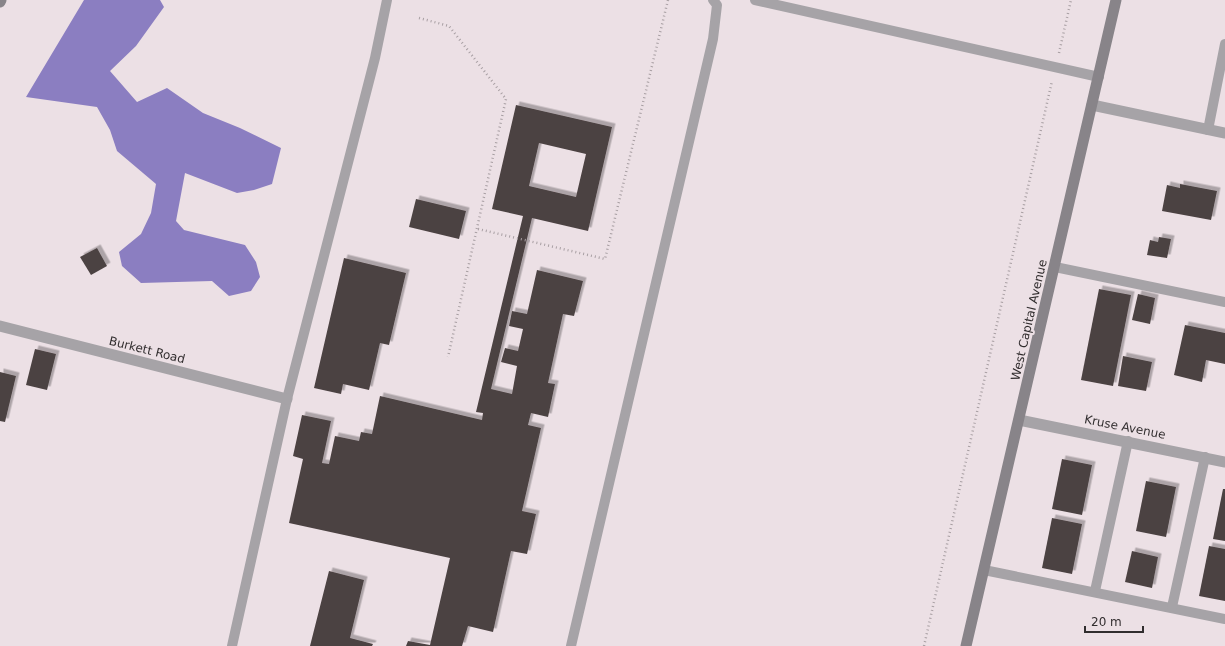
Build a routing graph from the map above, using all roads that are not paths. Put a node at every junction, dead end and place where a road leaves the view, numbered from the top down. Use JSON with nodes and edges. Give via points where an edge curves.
{"nodes":[{"id":1,"x":387,"y":0,"type":"edge"},
{"id":2,"x":713,"y":0,"type":"edge"},
{"id":3,"x":755,"y":0,"type":"edge"},
{"id":4,"x":1116,"y":0,"type":"edge"},
{"id":5,"x":1225,"y":44,"type":"edge"},
{"id":6,"x":1099,"y":77,"type":"junction"},
{"id":7,"x":1092,"y":105,"type":"junction"},
{"id":8,"x":1208,"y":130,"type":"junction"},
{"id":9,"x":1225,"y":133,"type":"edge"},
{"id":10,"x":1055,"y":267,"type":"junction"},
{"id":11,"x":1225,"y":302,"type":"edge"},
{"id":12,"x":0,"y":326,"type":"edge"},
{"id":13,"x":287,"y":400,"type":"junction"},
{"id":14,"x":1019,"y":420,"type":"junction"},
{"id":15,"x":1128,"y":441,"type":"junction"},
{"id":16,"x":1205,"y":457,"type":"junction"},
{"id":17,"x":1225,"y":462,"type":"edge"},
{"id":18,"x":984,"y":570,"type":"junction"},
{"id":19,"x":1095,"y":591,"type":"junction"},
{"id":20,"x":1172,"y":607,"type":"junction"},
{"id":21,"x":1225,"y":619,"type":"edge"},
{"id":22,"x":232,"y":646,"type":"edge"},
{"id":23,"x":572,"y":646,"type":"edge"},
{"id":24,"x":966,"y":646,"type":"edge"}],
"edges":[{"from":1,"to":13,"type":"lane","via":[[373,66]]},
{"from":2,"to":23,"type":"lane","via":[[717,5],[713,40]]},
{"from":3,"to":6,"type":"lane"},
{"from":4,"to":6,"type":"main road","name":"West Capital Avenue"},
{"from":5,"to":8,"type":"lane"},
{"from":6,"to":7,"type":"main road","name":"West Capital Avenue"},
{"from":7,"to":8,"type":"street"},
{"from":7,"to":10,"type":"main road","name":"West Capital Avenue"},
{"from":8,"to":9,"type":"street"},
{"from":10,"to":11,"type":"lane"},
{"from":10,"to":14,"type":"main road","name":"West Capital Avenue"},
{"from":12,"to":13,"type":"street","name":"Burkett Road"},
{"from":13,"to":22,"type":"lane"},
{"from":14,"to":15,"type":"street","name":"Kruse Avenue"},
{"from":14,"to":18,"type":"main road","name":"West Capital Avenue"},
{"from":15,"to":16,"type":"street","name":"Kruse Avenue"},
{"from":15,"to":19,"type":"lane"},
{"from":16,"to":17,"type":"street","name":"Kruse Avenue"},
{"from":16,"to":20,"type":"lane"},
{"from":18,"to":19,"type":"lane"},
{"from":18,"to":24,"type":"main road","name":"West Capital Avenue"},
{"from":19,"to":20,"type":"lane"},
{"from":20,"to":21,"type":"lane"}]}
